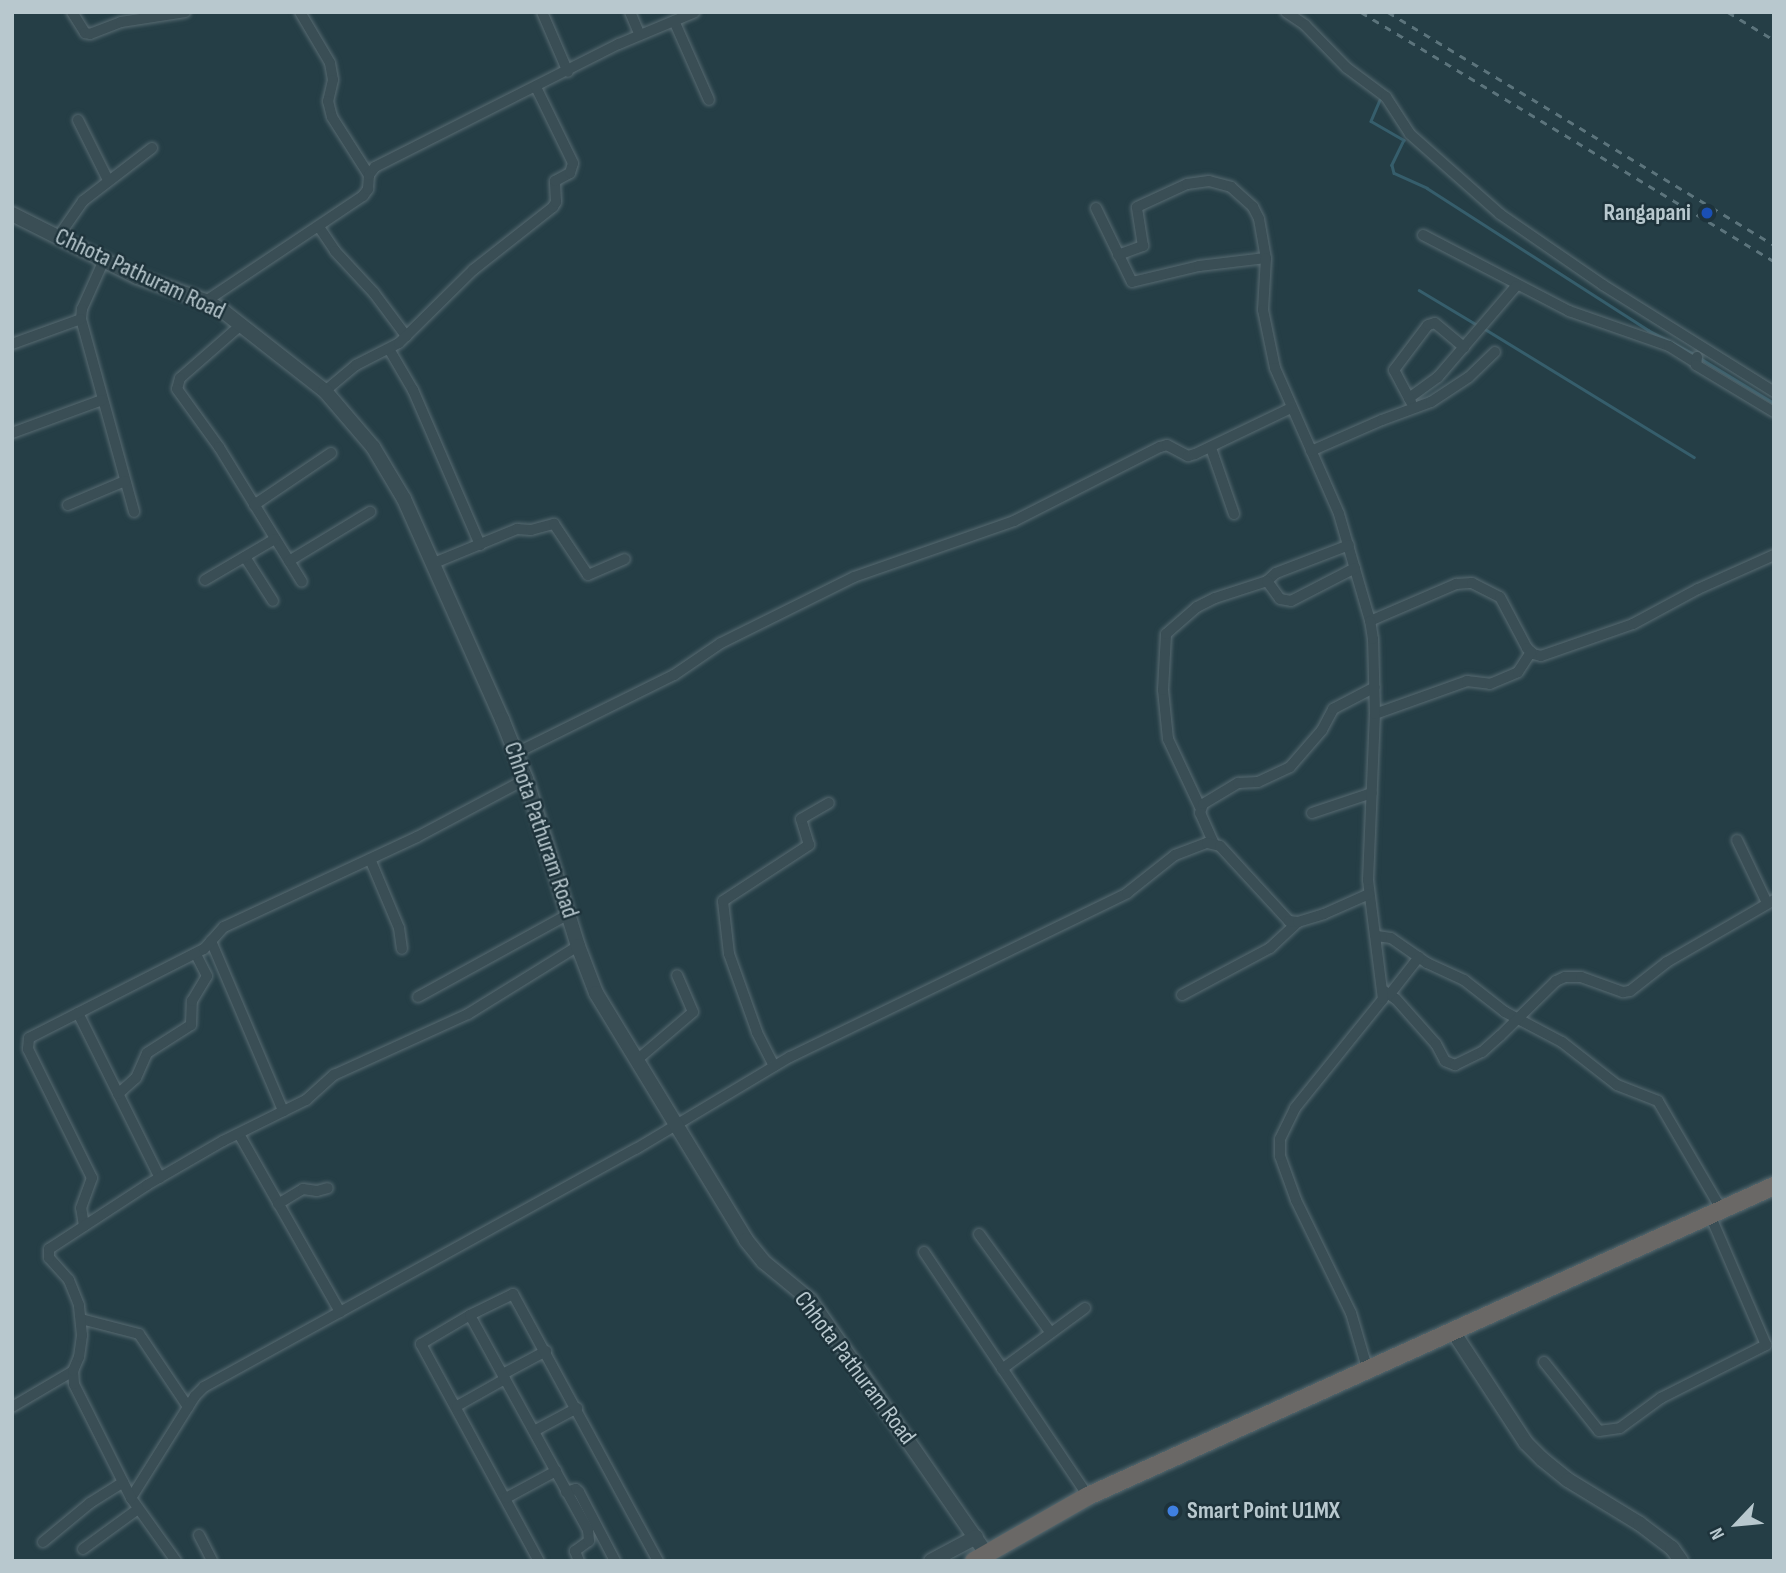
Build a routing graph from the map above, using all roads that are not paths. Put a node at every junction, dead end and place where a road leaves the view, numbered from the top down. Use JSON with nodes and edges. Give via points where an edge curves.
{"nodes":[{"id":1,"x":72,"y":12,"type":"edge"},
{"id":2,"x":185,"y":12,"type":"edge"},
{"id":3,"x":300,"y":12,"type":"edge"},
{"id":4,"x":542,"y":12,"type":"edge"},
{"id":5,"x":630,"y":12,"type":"edge"},
{"id":6,"x":695,"y":12,"type":"edge"},
{"id":7,"x":1286,"y":12,"type":"edge"},
{"id":8,"x":675,"y":23,"type":"junction"},
{"id":9,"x":640,"y":35,"type":"junction"},
{"id":10,"x":568,"y":72,"type":"junction"},
{"id":11,"x":536,"y":88,"type":"junction"},
{"id":12,"x":709,"y":100,"type":"dead end"},
{"id":13,"x":78,"y":120,"type":"dead end"},
{"id":14,"x":152,"y":148,"type":"dead end"},
{"id":15,"x":369,"y":175,"type":"junction"},
{"id":16,"x":108,"y":180,"type":"junction"},
{"id":17,"x":1096,"y":208,"type":"dead end"},
{"id":18,"x":12,"y":214,"type":"edge"},
{"id":19,"x":319,"y":227,"type":"junction"},
{"id":20,"x":1423,"y":235,"type":"dead end"},
{"id":21,"x":58,"y":237,"type":"junction"},
{"id":22,"x":1118,"y":255,"type":"junction"},
{"id":23,"x":1266,"y":258,"type":"junction"},
{"id":24,"x":104,"y":260,"type":"junction"},
{"id":25,"x":1516,"y":286,"type":"junction"},
{"id":26,"x":206,"y":301,"type":"junction"},
{"id":27,"x":81,"y":319,"type":"junction"},
{"id":28,"x":242,"y":324,"type":"junction"},
{"id":29,"x":406,"y":336,"type":"junction"},
{"id":30,"x":12,"y":344,"type":"edge"},
{"id":31,"x":1464,"y":347,"type":"junction"},
{"id":32,"x":389,"y":349,"type":"junction"},
{"id":33,"x":1495,"y":352,"type":"dead end"},
{"id":34,"x":1698,"y":357,"type":"junction"},
{"id":35,"x":325,"y":391,"type":"junction"},
{"id":36,"x":1774,"y":392,"type":"edge"},
{"id":37,"x":102,"y":400,"type":"junction"},
{"id":38,"x":1412,"y":403,"type":"junction"},
{"id":39,"x":1291,"y":408,"type":"junction"},
{"id":40,"x":1774,"y":412,"type":"edge"},
{"id":41,"x":12,"y":433,"type":"edge"},
{"id":42,"x":1211,"y":448,"type":"junction"},
{"id":43,"x":1311,"y":451,"type":"junction"},
{"id":44,"x":331,"y":453,"type":"dead end"},
{"id":45,"x":125,"y":481,"type":"junction"},
{"id":46,"x":68,"y":505,"type":"dead end"},
{"id":47,"x":254,"y":505,"type":"junction"},
{"id":48,"x":134,"y":512,"type":"dead end"},
{"id":49,"x":370,"y":512,"type":"dead end"},
{"id":50,"x":1234,"y":514,"type":"dead end"},
{"id":51,"x":275,"y":539,"type":"junction"},
{"id":52,"x":480,"y":545,"type":"junction"},
{"id":53,"x":1349,"y":545,"type":"junction"},
{"id":54,"x":1774,"y":555,"type":"edge"},
{"id":55,"x":245,"y":557,"type":"junction"},
{"id":56,"x":625,"y":559,"type":"dead end"},
{"id":57,"x":289,"y":561,"type":"junction"},
{"id":58,"x":434,"y":563,"type":"junction"},
{"id":59,"x":1354,"y":568,"type":"junction"},
{"id":60,"x":205,"y":580,"type":"dead end"},
{"id":61,"x":1267,"y":581,"type":"junction"},
{"id":62,"x":302,"y":582,"type":"dead end"},
{"id":63,"x":273,"y":601,"type":"dead end"},
{"id":64,"x":1370,"y":621,"type":"junction"},
{"id":65,"x":1531,"y":652,"type":"junction"},
{"id":66,"x":1375,"y":687,"type":"junction"},
{"id":67,"x":1375,"y":714,"type":"junction"},
{"id":68,"x":516,"y":753,"type":"junction"},
{"id":69,"x":526,"y":779,"type":"junction"},
{"id":70,"x":1372,"y":793,"type":"junction"},
{"id":71,"x":829,"y":803,"type":"dead end"},
{"id":72,"x":1200,"y":807,"type":"junction"},
{"id":73,"x":1312,"y":813,"type":"dead end"},
{"id":74,"x":1737,"y":840,"type":"dead end"},
{"id":75,"x":1214,"y":844,"type":"junction"},
{"id":76,"x":370,"y":859,"type":"junction"},
{"id":77,"x":1369,"y":894,"type":"junction"},
{"id":78,"x":1770,"y":901,"type":"edge"},
{"id":79,"x":569,"y":914,"type":"junction"},
{"id":80,"x":1298,"y":922,"type":"junction"},
{"id":81,"x":1377,"y":936,"type":"junction"},
{"id":82,"x":212,"y":941,"type":"junction"},
{"id":83,"x":578,"y":946,"type":"junction"},
{"id":84,"x":402,"y":949,"type":"dead end"},
{"id":85,"x":196,"y":954,"type":"junction"},
{"id":86,"x":1419,"y":957,"type":"junction"},
{"id":87,"x":677,"y":975,"type":"dead end"},
{"id":88,"x":1387,"y":992,"type":"junction"},
{"id":89,"x":1182,"y":995,"type":"dead end"},
{"id":90,"x":418,"y":997,"type":"dead end"},
{"id":91,"x":78,"y":1013,"type":"junction"},
{"id":92,"x":1519,"y":1019,"type":"junction"},
{"id":93,"x":638,"y":1059,"type":"junction"},
{"id":94,"x":774,"y":1066,"type":"junction"},
{"id":95,"x":118,"y":1094,"type":"junction"},
{"id":96,"x":283,"y":1111,"type":"junction"},
{"id":97,"x":677,"y":1124,"type":"junction"},
{"id":98,"x":239,"y":1134,"type":"junction"},
{"id":99,"x":160,"y":1178,"type":"junction"},
{"id":100,"x":1774,"y":1186,"type":"edge"},
{"id":101,"x":328,"y":1188,"type":"dead end"},
{"id":102,"x":278,"y":1204,"type":"junction"},
{"id":103,"x":1716,"y":1212,"type":"junction"},
{"id":104,"x":84,"y":1226,"type":"junction"},
{"id":105,"x":979,"y":1234,"type":"dead end"},
{"id":106,"x":924,"y":1252,"type":"dead end"},
{"id":107,"x":1085,"y":1308,"type":"dead end"},
{"id":108,"x":340,"y":1312,"type":"junction"},
{"id":109,"x":470,"y":1315,"type":"junction"},
{"id":110,"x":81,"y":1319,"type":"junction"},
{"id":111,"x":1051,"y":1333,"type":"junction"},
{"id":112,"x":1454,"y":1333,"type":"junction"},
{"id":113,"x":546,"y":1351,"type":"junction"},
{"id":114,"x":1544,"y":1362,"type":"dead end"},
{"id":115,"x":1002,"y":1368,"type":"junction"},
{"id":116,"x":73,"y":1371,"type":"junction"},
{"id":117,"x":1368,"y":1371,"type":"junction"},
{"id":118,"x":504,"y":1377,"type":"junction"},
{"id":119,"x":457,"y":1406,"type":"junction"},
{"id":120,"x":12,"y":1407,"type":"edge"},
{"id":121,"x":188,"y":1407,"type":"junction"},
{"id":122,"x":577,"y":1408,"type":"junction"},
{"id":123,"x":534,"y":1431,"type":"junction"},
{"id":124,"x":556,"y":1471,"type":"junction"},
{"id":125,"x":123,"y":1482,"type":"junction"},
{"id":126,"x":566,"y":1492,"type":"junction"},
{"id":127,"x":1088,"y":1496,"type":"junction"},
{"id":128,"x":131,"y":1498,"type":"junction"},
{"id":129,"x":506,"y":1498,"type":"junction"},
{"id":130,"x":138,"y":1509,"type":"junction"},
{"id":131,"x":199,"y":1535,"type":"dead end"},
{"id":132,"x":43,"y":1542,"type":"dead end"},
{"id":133,"x":83,"y":1549,"type":"dead end"},
{"id":134,"x":978,"y":1550,"type":"edge"},
{"id":135,"x":172,"y":1559,"type":"edge"},
{"id":136,"x":212,"y":1561,"type":"edge"},
{"id":137,"x":538,"y":1561,"type":"edge"},
{"id":138,"x":579,"y":1561,"type":"edge"},
{"id":139,"x":615,"y":1561,"type":"edge"},
{"id":140,"x":658,"y":1561,"type":"edge"},
{"id":141,"x":930,"y":1561,"type":"edge"},
{"id":142,"x":1681,"y":1561,"type":"edge"}],
"edges":[{"from":1,"to":2,"type":"street","via":[[90,34],[121,22]]},
{"from":3,"to":15,"type":"street","via":[[330,64],[332,117]]},
{"from":4,"to":10,"type":"street"},
{"from":5,"to":9,"type":"street"},
{"from":6,"to":8,"type":"street"},
{"from":7,"to":34,"type":"street","via":[[1386,97],[1410,134],[1500,214]]},
{"from":8,"to":9,"type":"street"},
{"from":8,"to":12,"type":"street"},
{"from":9,"to":10,"type":"street"},
{"from":10,"to":11,"type":"street"},
{"from":11,"to":15,"type":"street","via":[[375,167]]},
{"from":11,"to":29,"type":"street","via":[[573,163],[570,173],[555,181],[556,202],[473,270]]},
{"from":13,"to":16,"type":"street"},
{"from":14,"to":16,"type":"street"},
{"from":15,"to":19,"type":"street","via":[[363,196]]},
{"from":16,"to":21,"type":"street","via":[[75,209]]},
{"from":17,"to":22,"type":"street"},
{"from":18,"to":21,"type":"street","name":"Chhota Pathuram Road"},
{"from":19,"to":26,"type":"street"},
{"from":19,"to":29,"type":"street"},
{"from":20,"to":25,"type":"street"},
{"from":21,"to":24,"type":"street","name":"Chhota Pathuram Road"},
{"from":22,"to":23,"type":"street","via":[[1132,282],[1199,266]]},
{"from":22,"to":23,"type":"street","via":[[1143,246],[1137,213],[1141,204],[1187,184],[1209,181],[1231,187],[1253,207]]},
{"from":23,"to":39,"type":"street","via":[[1263,310],[1267,338]]},
{"from":24,"to":26,"type":"street","name":"Chhota Pathuram Road"},
{"from":24,"to":27,"type":"street"},
{"from":25,"to":31,"type":"street"},
{"from":25,"to":34,"type":"street","via":[[1584,317]]},
{"from":26,"to":28,"type":"street","name":"Chhota Pathuram Road"},
{"from":27,"to":30,"type":"street"},
{"from":27,"to":37,"type":"street"},
{"from":28,"to":35,"type":"street","name":"Chhota Pathuram Road"},
{"from":28,"to":47,"type":"street","via":[[176,385]]},
{"from":29,"to":32,"type":"street"},
{"from":31,"to":38,"type":"street"},
{"from":31,"to":38,"type":"street","via":[[1435,323],[1428,325],[1395,366]]},
{"from":32,"to":35,"type":"street","via":[[356,365]]},
{"from":32,"to":52,"type":"street","via":[[413,390]]},
{"from":33,"to":38,"type":"street","via":[[1431,402]]},
{"from":34,"to":36,"type":"street"},
{"from":34,"to":40,"type":"street"},
{"from":35,"to":58,"type":"street","name":"Chhota Pathuram Road","via":[[389,470]]},
{"from":37,"to":41,"type":"street"},
{"from":37,"to":45,"type":"street"},
{"from":38,"to":43,"type":"street"},
{"from":39,"to":42,"type":"street"},
{"from":39,"to":43,"type":"street"},
{"from":42,"to":50,"type":"street"},
{"from":42,"to":68,"type":"street","via":[[1188,456],[1173,446],[1160,447],[1014,522],[865,572]]},
{"from":43,"to":53,"type":"street"},
{"from":44,"to":47,"type":"street"},
{"from":45,"to":46,"type":"street"},
{"from":45,"to":48,"type":"street"},
{"from":47,"to":51,"type":"street"},
{"from":49,"to":57,"type":"street"},
{"from":51,"to":55,"type":"street"},
{"from":51,"to":57,"type":"street"},
{"from":52,"to":56,"type":"street","via":[[517,528],[554,524],[588,575]]},
{"from":52,"to":58,"type":"street"},
{"from":53,"to":59,"type":"street"},
{"from":53,"to":61,"type":"street","via":[[1276,572]]},
{"from":54,"to":65,"type":"street","via":[[1619,630],[1549,655]]},
{"from":55,"to":60,"type":"street"},
{"from":55,"to":63,"type":"street"},
{"from":57,"to":62,"type":"street"},
{"from":58,"to":68,"type":"street","name":"Chhota Pathuram Road"},
{"from":59,"to":61,"type":"street","via":[[1291,601],[1280,599]]},
{"from":59,"to":64,"type":"street"},
{"from":61,"to":72,"type":"street","via":[[1204,602],[1165,638],[1163,690],[1168,740]]},
{"from":64,"to":65,"type":"street","via":[[1456,584],[1472,583],[1500,597]]},
{"from":64,"to":66,"type":"street"},
{"from":65,"to":67,"type":"street","via":[[1518,672],[1490,684],[1467,681]]},
{"from":66,"to":67,"type":"street"},
{"from":66,"to":72,"type":"street","via":[[1332,709],[1322,730],[1290,767],[1258,782],[1238,783]]},
{"from":67,"to":70,"type":"street"},
{"from":68,"to":69,"type":"street","name":"Chhota Pathuram Road"},
{"from":69,"to":76,"type":"street"},
{"from":69,"to":79,"type":"street","name":"Chhota Pathuram Road"},
{"from":70,"to":73,"type":"street"},
{"from":70,"to":77,"type":"street"},
{"from":71,"to":94,"type":"street","via":[[801,819],[809,845],[723,901],[729,954]]},
{"from":72,"to":75,"type":"street"},
{"from":74,"to":78,"type":"street"},
{"from":75,"to":80,"type":"street","via":[[1282,917]]},
{"from":75,"to":94,"type":"street","via":[[1175,855],[1127,893]]},
{"from":76,"to":82,"type":"street","via":[[224,927]]},
{"from":76,"to":84,"type":"street","via":[[399,928]]},
{"from":77,"to":80,"type":"street"},
{"from":77,"to":81,"type":"street"},
{"from":78,"to":92,"type":"street","via":[[1667,962],[1630,991],[1565,977]]},
{"from":79,"to":83,"type":"street","name":"Chhota Pathuram Road"},
{"from":79,"to":90,"type":"street"},
{"from":80,"to":89,"type":"street","via":[[1270,948]]},
{"from":81,"to":86,"type":"street","via":[[1391,938]]},
{"from":81,"to":88,"type":"street"},
{"from":82,"to":85,"type":"street"},
{"from":82,"to":96,"type":"street"},
{"from":83,"to":93,"type":"street","name":"Chhota Pathuram Road","via":[[596,993]]},
{"from":83,"to":96,"type":"street","via":[[477,1010],[334,1074],[314,1095]]},
{"from":85,"to":91,"type":"street"},
{"from":85,"to":95,"type":"street","via":[[206,976],[192,1002],[191,1025],[147,1053],[136,1078]]},
{"from":86,"to":88,"type":"street"},
{"from":86,"to":92,"type":"street","via":[[1464,980]]},
{"from":87,"to":93,"type":"street","via":[[693,1012]]},
{"from":88,"to":92,"type":"street","via":[[1436,1044],[1449,1065],[1482,1052]]},
{"from":88,"to":117,"type":"street","via":[[1294,1108],[1279,1139],[1279,1156],[1351,1313]]},
{"from":91,"to":95,"type":"street"},
{"from":91,"to":104,"type":"street","via":[[27,1042],[89,1171],[91,1184],[80,1208]]},
{"from":92,"to":103,"type":"street","via":[[1562,1042],[1618,1085],[1658,1101]]},
{"from":93,"to":97,"type":"street","name":"Chhota Pathuram Road"},
{"from":94,"to":97,"type":"street"},
{"from":95,"to":99,"type":"street"},
{"from":96,"to":98,"type":"street"},
{"from":97,"to":108,"type":"street"},
{"from":97,"to":134,"type":"street","name":"Chhota Pathuram Road","via":[[746,1240],[764,1262],[810,1300]]},
{"from":98,"to":99,"type":"street"},
{"from":98,"to":102,"type":"street"},
{"from":99,"to":104,"type":"street"},
{"from":100,"to":103,"type":"highway"},
{"from":101,"to":102,"type":"street","via":[[303,1188]]},
{"from":102,"to":108,"type":"street"},
{"from":103,"to":112,"type":"highway"},
{"from":103,"to":114,"type":"street","via":[[1766,1345],[1661,1398],[1620,1428],[1599,1431]]},
{"from":104,"to":110,"type":"street","via":[[48,1252],[75,1292]]},
{"from":105,"to":111,"type":"street"},
{"from":106,"to":115,"type":"street"},
{"from":107,"to":111,"type":"street"},
{"from":108,"to":121,"type":"street","via":[[204,1387]]},
{"from":109,"to":113,"type":"street","via":[[515,1294]]},
{"from":109,"to":118,"type":"street"},
{"from":109,"to":119,"type":"street","via":[[421,1344]]},
{"from":110,"to":116,"type":"street","via":[[81,1346]]},
{"from":110,"to":121,"type":"street","via":[[139,1334]]},
{"from":111,"to":115,"type":"street"},
{"from":112,"to":117,"type":"highway"},
{"from":112,"to":142,"type":"street","via":[[1526,1443],[1568,1480],[1672,1548]]},
{"from":113,"to":118,"type":"street"},
{"from":113,"to":122,"type":"street"},
{"from":115,"to":127,"type":"street"},
{"from":116,"to":120,"type":"street"},
{"from":116,"to":125,"type":"street","via":[[74,1384]]},
{"from":117,"to":127,"type":"highway"},
{"from":118,"to":119,"type":"street"},
{"from":118,"to":123,"type":"street"},
{"from":119,"to":129,"type":"street"},
{"from":121,"to":128,"type":"street"},
{"from":122,"to":123,"type":"street"},
{"from":122,"to":140,"type":"street"},
{"from":123,"to":124,"type":"street"},
{"from":124,"to":126,"type":"street"},
{"from":124,"to":129,"type":"street"},
{"from":125,"to":128,"type":"street"},
{"from":125,"to":132,"type":"street"},
{"from":126,"to":138,"type":"street","via":[[591,1536],[575,1551]]},
{"from":126,"to":139,"type":"street","via":[[579,1492]]},
{"from":127,"to":134,"type":"highway"},
{"from":128,"to":130,"type":"street"},
{"from":129,"to":137,"type":"street"},
{"from":130,"to":133,"type":"street"},
{"from":130,"to":135,"type":"street"},
{"from":131,"to":136,"type":"street"},
{"from":134,"to":141,"type":"street"}]}
